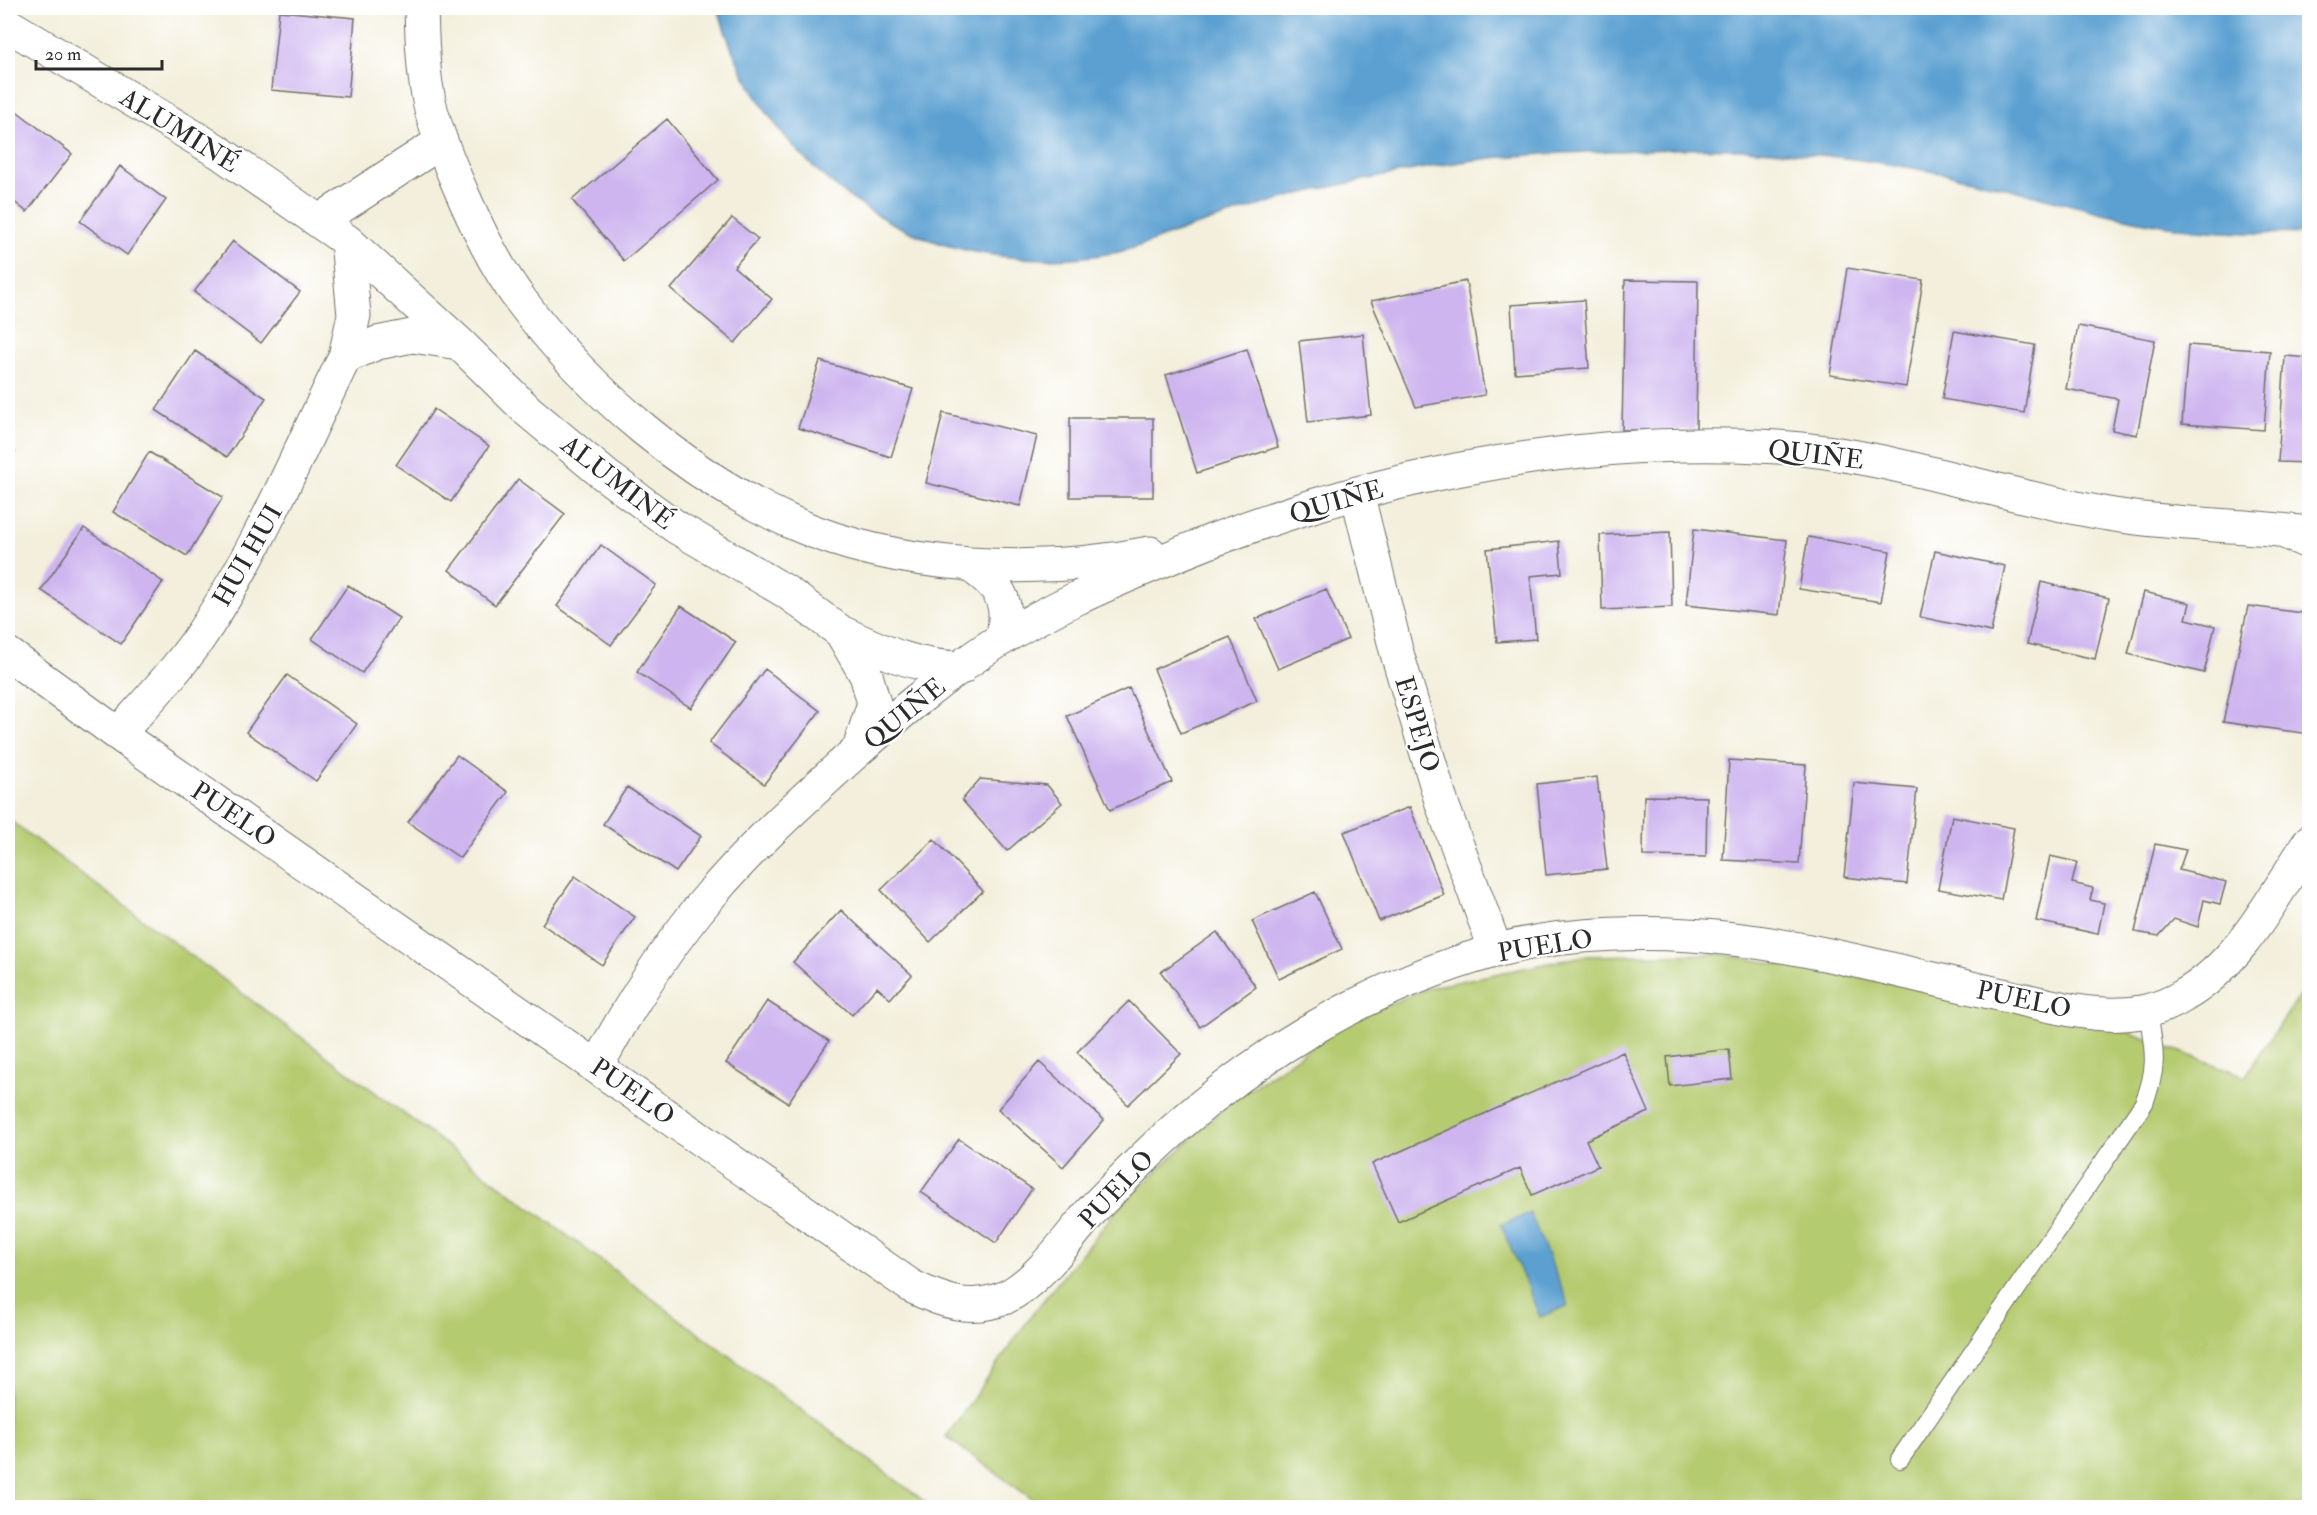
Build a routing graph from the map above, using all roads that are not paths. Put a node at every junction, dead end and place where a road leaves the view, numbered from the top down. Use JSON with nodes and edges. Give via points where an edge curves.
{"nodes":[{"id":1,"x":421,"y":8,"type":"edge"},
{"id":2,"x":8,"y":25,"type":"edge"},
{"id":3,"x":441,"y":142,"type":"junction"},
{"id":4,"x":319,"y":221,"type":"junction"},
{"id":5,"x":347,"y":241,"type":"junction"},
{"id":6,"x":459,"y":343,"type":"junction"},
{"id":7,"x":345,"y":357,"type":"junction"},
{"id":8,"x":1358,"y":493,"type":"junction"},
{"id":9,"x":2300,"y":535,"type":"edge"},
{"id":10,"x":1203,"y":543,"type":"junction"},
{"id":11,"x":968,"y":564,"type":"junction"},
{"id":12,"x":842,"y":632,"type":"junction"},
{"id":13,"x":1002,"y":639,"type":"junction"},
{"id":14,"x":8,"y":654,"type":"edge"},
{"id":15,"x":962,"y":668,"type":"junction"},
{"id":16,"x":118,"y":734,"type":"junction"},
{"id":17,"x":859,"y":749,"type":"junction"},
{"id":18,"x":2310,"y":841,"type":"edge"},
{"id":19,"x":1496,"y":951,"type":"junction"},
{"id":20,"x":2148,"y":1011,"type":"junction"},
{"id":21,"x":597,"y":1066,"type":"junction"},
{"id":22,"x":1900,"y":1459,"type":"dead end"}],
"edges":[{"from":1,"to":3,"type":"street","via":[[427,91]]},
{"from":2,"to":4,"type":"street","name":"ALUMINÉ","via":[[219,152]]},
{"from":3,"to":4,"type":"street"},
{"from":3,"to":11,"type":"street","via":[[476,226],[520,300],[565,355],[638,423],[721,486],[794,524],[888,552]]},
{"from":4,"to":5,"type":"street","name":"ALUMINÉ"},
{"from":5,"to":6,"type":"street","name":"ALUMINÉ"},
{"from":5,"to":7,"type":"street","name":"HUI HUI","via":[[354,315]]},
{"from":6,"to":7,"type":"street","via":[[412,336],[377,343]]},
{"from":6,"to":12,"type":"street","name":"ALUMINÉ","via":[[528,411],[605,475],[676,527],[785,591]]},
{"from":7,"to":16,"type":"street","name":"HUI HUI","via":[[280,497],[243,565],[189,651]]},
{"from":8,"to":9,"type":"street","name":"QUIÑE","via":[[1439,473],[1596,451],[1695,444],[1762,446],[1880,462],[2111,515]]},
{"from":8,"to":10,"type":"street","name":"QUIÑE"},
{"from":8,"to":19,"type":"street","name":"ESPEJO","via":[[1396,650],[1442,804]]},
{"from":10,"to":11,"type":"street","via":[[1065,565]]},
{"from":10,"to":13,"type":"street","name":"QUIÑE","via":[[1084,594]]},
{"from":11,"to":13,"type":"street","via":[[993,581],[1003,602],[1006,623]]},
{"from":12,"to":15,"type":"street","via":[[895,658],[933,667]]},
{"from":12,"to":17,"type":"street","name":"ALUMINÉ","via":[[866,675],[874,703]]},
{"from":13,"to":15,"type":"street","name":"QUIÑE"},
{"from":14,"to":16,"type":"street","name":"PUELO"},
{"from":15,"to":17,"type":"street","name":"QUIÑE","via":[[914,701]]},
{"from":16,"to":21,"type":"street","name":"PUELO"},
{"from":17,"to":21,"type":"street","name":"QUIÑE","via":[[772,828],[709,896],[628,1007]]},
{"from":18,"to":20,"type":"street","name":"PUELO","via":[[2216,974],[2182,998]]},
{"from":19,"to":20,"type":"street","name":"PUELO","via":[[1610,935],[1732,938],[2057,1007],[2108,1014]]},
{"from":19,"to":21,"type":"street","name":"PUELO","via":[[1448,966],[1375,997],[1291,1041],[1216,1093],[1152,1150],[1028,1280],[1004,1298],[976,1304],[944,1303],[911,1286]]},
{"from":20,"to":22,"type":"lane","via":[[2156,1058],[2154,1079],[2144,1103]]}]}
